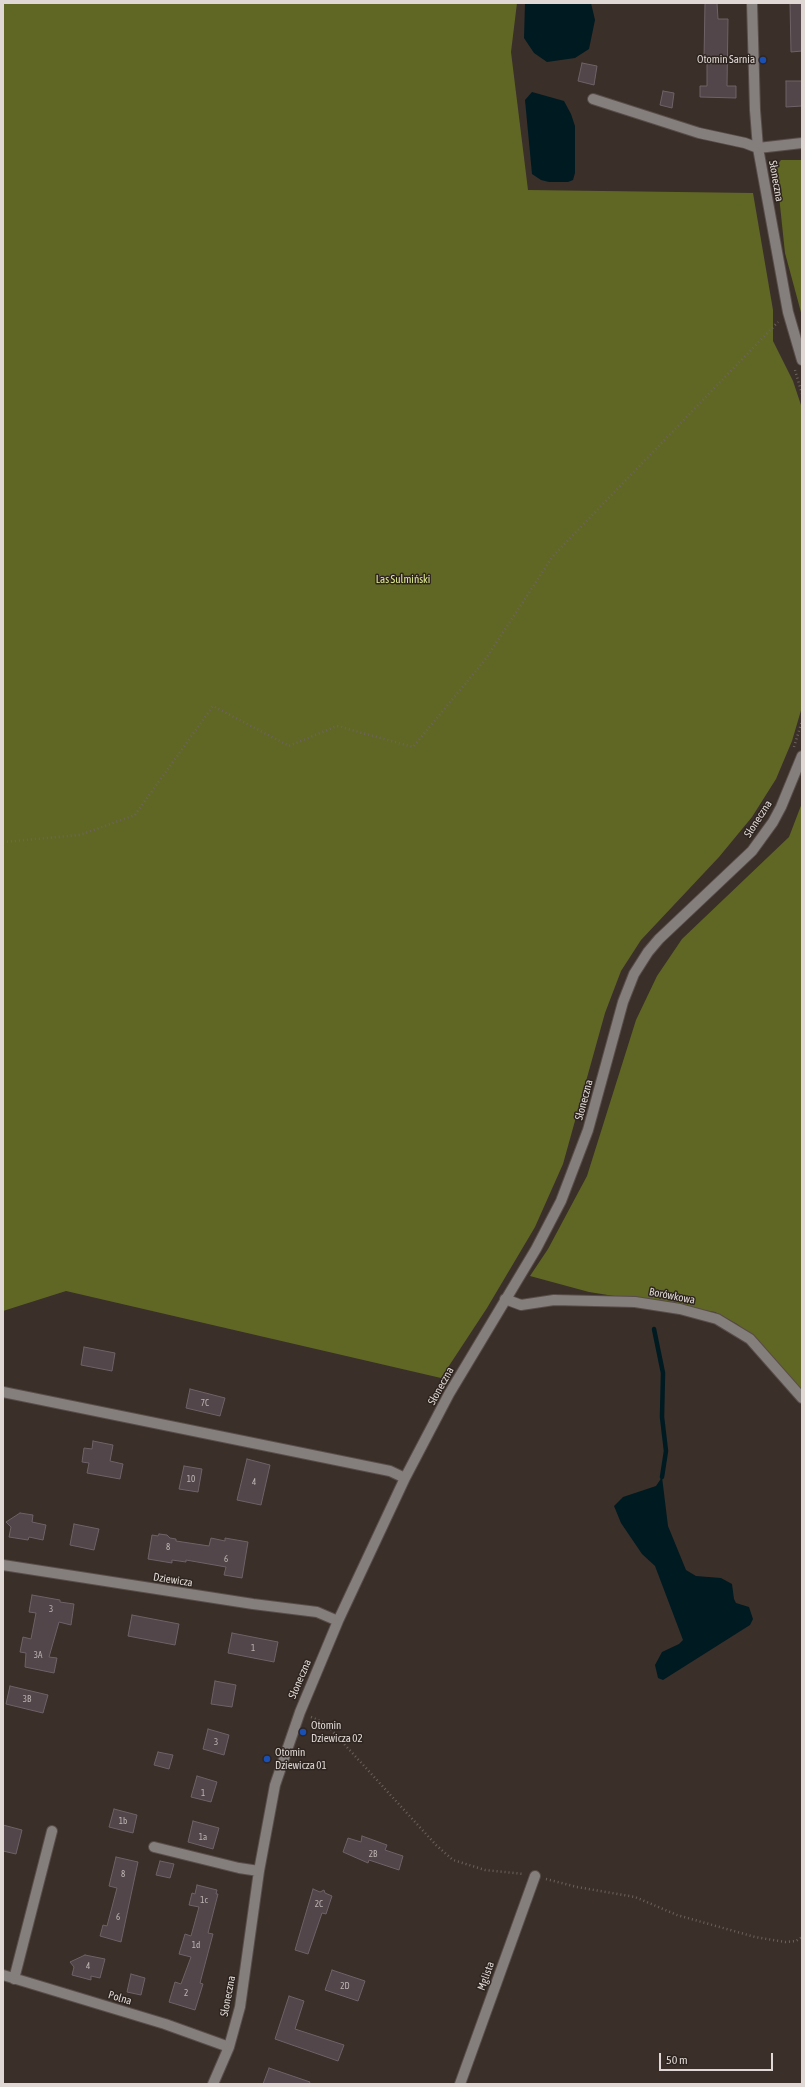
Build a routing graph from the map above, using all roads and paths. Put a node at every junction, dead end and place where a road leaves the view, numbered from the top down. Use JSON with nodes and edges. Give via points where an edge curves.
{"nodes":[{"id":1,"x":752,"y":3,"type":"edge"},
{"id":2,"x":593,"y":99,"type":"dead end"},
{"id":3,"x":802,"y":143,"type":"edge"},
{"id":4,"x":758,"y":148,"type":"junction"},
{"id":5,"x":788,"y":312,"type":"junction"},
{"id":6,"x":802,"y":360,"type":"edge"},
{"id":7,"x":802,"y":756,"type":"edge"},
{"id":8,"x":3,"y":842,"type":"edge"},
{"id":9,"x":505,"y":1299,"type":"junction"},
{"id":10,"x":3,"y":1392,"type":"edge"},
{"id":11,"x":802,"y":1398,"type":"edge"},
{"id":12,"x":405,"y":1478,"type":"junction"},
{"id":13,"x":3,"y":1565,"type":"edge"},
{"id":14,"x":338,"y":1621,"type":"junction"},
{"id":15,"x":300,"y":1712,"type":"junction"},
{"id":16,"x":52,"y":1831,"type":"dead end"},
{"id":17,"x":154,"y":1848,"type":"dead end"},
{"id":18,"x":259,"y":1871,"type":"junction"},
{"id":19,"x":535,"y":1876,"type":"junction"},
{"id":20,"x":802,"y":1937,"type":"edge"},
{"id":21,"x":3,"y":1975,"type":"edge"},
{"id":22,"x":14,"y":1978,"type":"junction"},
{"id":23,"x":229,"y":2047,"type":"junction"},
{"id":24,"x":213,"y":2084,"type":"edge"},
{"id":25,"x":460,"y":2084,"type":"edge"}],
"edges":[{"from":1,"to":4,"type":"street","name":"Słoneczna"},
{"from":2,"to":4,"type":"street","via":[[699,133],[744,142]]},
{"from":3,"to":4,"type":"street"},
{"from":4,"to":5,"type":"street","name":"Słoneczna"},
{"from":5,"to":6,"type":"street","name":"Słoneczna"},
{"from":5,"to":8,"type":"path","via":[[553,556],[485,660],[413,747],[337,726],[289,746],[213,706],[135,815],[80,835]]},
{"from":7,"to":9,"type":"street","name":"Słoneczna","via":[[781,807],[752,851],[659,939],[634,974],[623,1002],[588,1130],[561,1201],[536,1249]]},
{"from":9,"to":11,"type":"street","name":"Borówkowa","via":[[521,1305],[554,1300],[635,1302],[717,1318],[750,1339]]},
{"from":9,"to":12,"type":"street","name":"Słoneczna","via":[[449,1394]]},
{"from":10,"to":12,"type":"street","via":[[390,1471]]},
{"from":12,"to":14,"type":"street","name":"Słoneczna"},
{"from":13,"to":14,"type":"street","name":"Dziewicza","via":[[317,1612]]},
{"from":14,"to":15,"type":"street","name":"Słoneczna"},
{"from":15,"to":18,"type":"street","name":"Słoneczna","via":[[275,1785]]},
{"from":15,"to":19,"type":"path","via":[[325,1723],[436,1845],[453,1860],[485,1870]]},
{"from":16,"to":22,"type":"street"},
{"from":17,"to":18,"type":"street"},
{"from":18,"to":23,"type":"street","name":"Słoneczna","via":[[240,2007]]},
{"from":19,"to":20,"type":"path","via":[[577,1887],[635,1897],[677,1915],[754,1937],[785,1942],[796,1941]]},
{"from":19,"to":25,"type":"street","name":"Mglista"},
{"from":21,"to":22,"type":"street","name":"Polna"},
{"from":22,"to":23,"type":"street","name":"Polna","via":[[166,2024]]},
{"from":23,"to":24,"type":"street","name":"Słoneczna"}]}
